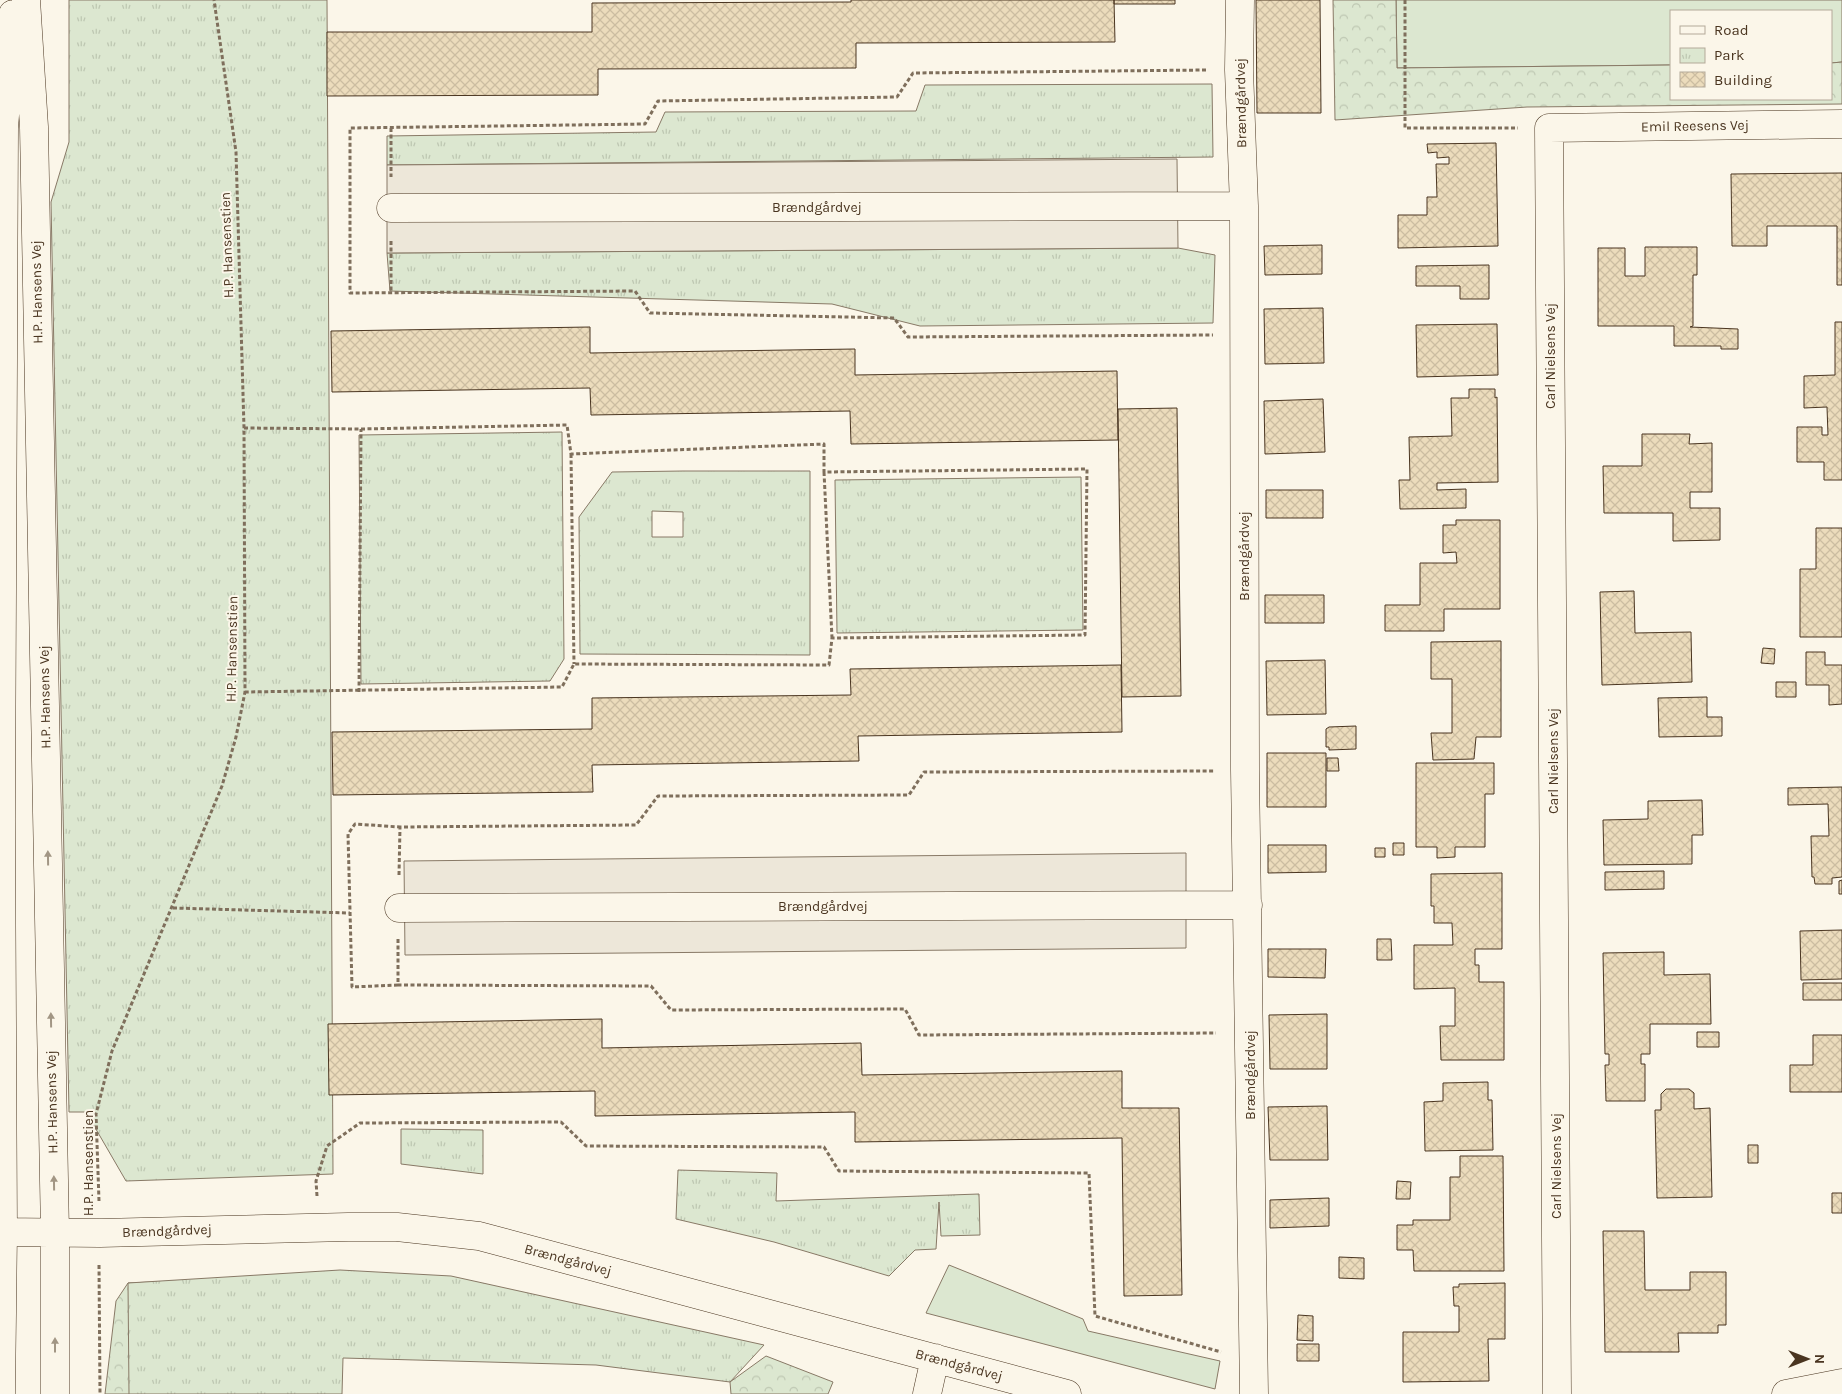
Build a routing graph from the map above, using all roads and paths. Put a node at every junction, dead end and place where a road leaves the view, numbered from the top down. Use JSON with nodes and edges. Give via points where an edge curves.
{"nodes":[{"id":1,"x":14,"y":0,"type":"edge"},
{"id":2,"x":26,"y":0,"type":"edge"},
{"id":3,"x":214,"y":0,"type":"edge"},
{"id":4,"x":1240,"y":0,"type":"edge"},
{"id":5,"x":1405,"y":0,"type":"edge"},
{"id":6,"x":1842,"y":124,"type":"edge"},
{"id":7,"x":1548,"y":128,"type":"junction"},
{"id":8,"x":1244,"y":206,"type":"junction"},
{"id":9,"x":391,"y":208,"type":"dead end"},
{"id":10,"x":244,"y":428,"type":"junction"},
{"id":11,"x":360,"y":429,"type":"junction"},
{"id":12,"x":571,"y":454,"type":"junction"},
{"id":13,"x":824,"y":472,"type":"junction"},
{"id":14,"x":832,"y":638,"type":"junction"},
{"id":15,"x":574,"y":664,"type":"junction"},
{"id":16,"x":245,"y":692,"type":"junction"},
{"id":17,"x":359,"y":692,"type":"junction"},
{"id":18,"x":400,"y":827,"type":"dead end"},
{"id":19,"x":1248,"y":905,"type":"junction"},
{"id":20,"x":172,"y":908,"type":"junction"},
{"id":21,"x":399,"y":908,"type":"dead end"},
{"id":22,"x":350,"y":913,"type":"junction"},
{"id":23,"x":398,"y":985,"type":"dead end"},
{"id":24,"x":318,"y":1227,"type":"junction"},
{"id":25,"x":1,"y":1232,"type":"edge"},
{"id":26,"x":55,"y":1233,"type":"junction"},
{"id":27,"x":100,"y":1233,"type":"junction"},
{"id":28,"x":935,"y":1358,"type":"junction"},
{"id":29,"x":1252,"y":1361,"type":"junction"},
{"id":30,"x":1842,"y":1383,"type":"edge"},
{"id":31,"x":1,"y":1394,"type":"edge"},
{"id":32,"x":55,"y":1394,"type":"edge"},
{"id":33,"x":100,"y":1394,"type":"edge"},
{"id":34,"x":927,"y":1394,"type":"edge"},
{"id":35,"x":1067,"y":1394,"type":"edge"},
{"id":36,"x":1254,"y":1394,"type":"edge"},
{"id":37,"x":1557,"y":1394,"type":"edge"},
{"id":38,"x":1786,"y":1394,"type":"edge"}],
"edges":[{"from":1,"to":25,"type":"street","via":[[4,128]]},
{"from":26,"to":2,"type":"street","name":"H.P. Hansens Vej","one_way":true,"via":[[34,137]]},
{"from":3,"to":10,"type":"path","name":"H.P. Hansenstien","via":[[236,152]]},
{"from":4,"to":8,"type":"street","name":"Brændgårdvej"},
{"from":5,"to":7,"type":"path","via":[[1405,128]]},
{"from":6,"to":7,"type":"street","name":"Emil Reesens Vej"},
{"from":7,"to":37,"type":"street","name":"Carl Nielsens Vej"},
{"from":8,"to":9,"type":"street","name":"Brændgårdvej"},
{"from":8,"to":19,"type":"street","name":"Brændgårdvej"},
{"from":10,"to":11,"type":"path"},
{"from":10,"to":16,"type":"path","name":"H.P. Hansenstien"},
{"from":11,"to":12,"type":"path","via":[[567,425]]},
{"from":11,"to":17,"type":"path"},
{"from":12,"to":13,"type":"path","via":[[824,444]]},
{"from":12,"to":15,"type":"path"},
{"from":13,"to":14,"type":"path"},
{"from":13,"to":14,"type":"path","via":[[1088,469],[1085,636]]},
{"from":14,"to":15,"type":"path","via":[[829,666]]},
{"from":15,"to":17,"type":"path","via":[[562,687]]},
{"from":16,"to":17,"type":"path"},
{"from":16,"to":20,"type":"path","name":"H.P. Hansenstien","via":[[222,786]]},
{"from":18,"to":22,"type":"path","via":[[355,824],[348,834]]},
{"from":19,"to":21,"type":"street","name":"Brændgårdvej"},
{"from":19,"to":29,"type":"street","name":"Brændgårdvej"},
{"from":20,"to":22,"type":"path"},
{"from":20,"to":27,"type":"path","name":"H.P. Hansenstien","via":[[112,1050],[96,1114]]},
{"from":22,"to":23,"type":"path","via":[[352,987]]},
{"from":24,"to":27,"type":"street","name":"Brændgårdvej"},
{"from":24,"to":28,"type":"street","name":"Brændgårdvej","via":[[397,1227],[479,1236]]},
{"from":24,"to":29,"type":"path","via":[[316,1182],[327,1146],[360,1123],[561,1122],[586,1146],[824,1147],[839,1171],[1089,1173],[1095,1316]]},
{"from":25,"to":26,"type":"street","name":"Brændgårdvej"},
{"from":25,"to":31,"type":"street"},
{"from":26,"to":27,"type":"street","name":"Brændgårdvej"},
{"from":32,"to":26,"type":"street","name":"H.P. Hansens Vej","one_way":true},
{"from":27,"to":33,"type":"path","name":"H.P. Hansenstien"},
{"from":28,"to":34,"type":"street"},
{"from":28,"to":35,"type":"street","name":"Brændgårdvej"},
{"from":29,"to":36,"type":"street","name":"Brændgårdvej"},
{"from":30,"to":38,"type":"street"}]}
